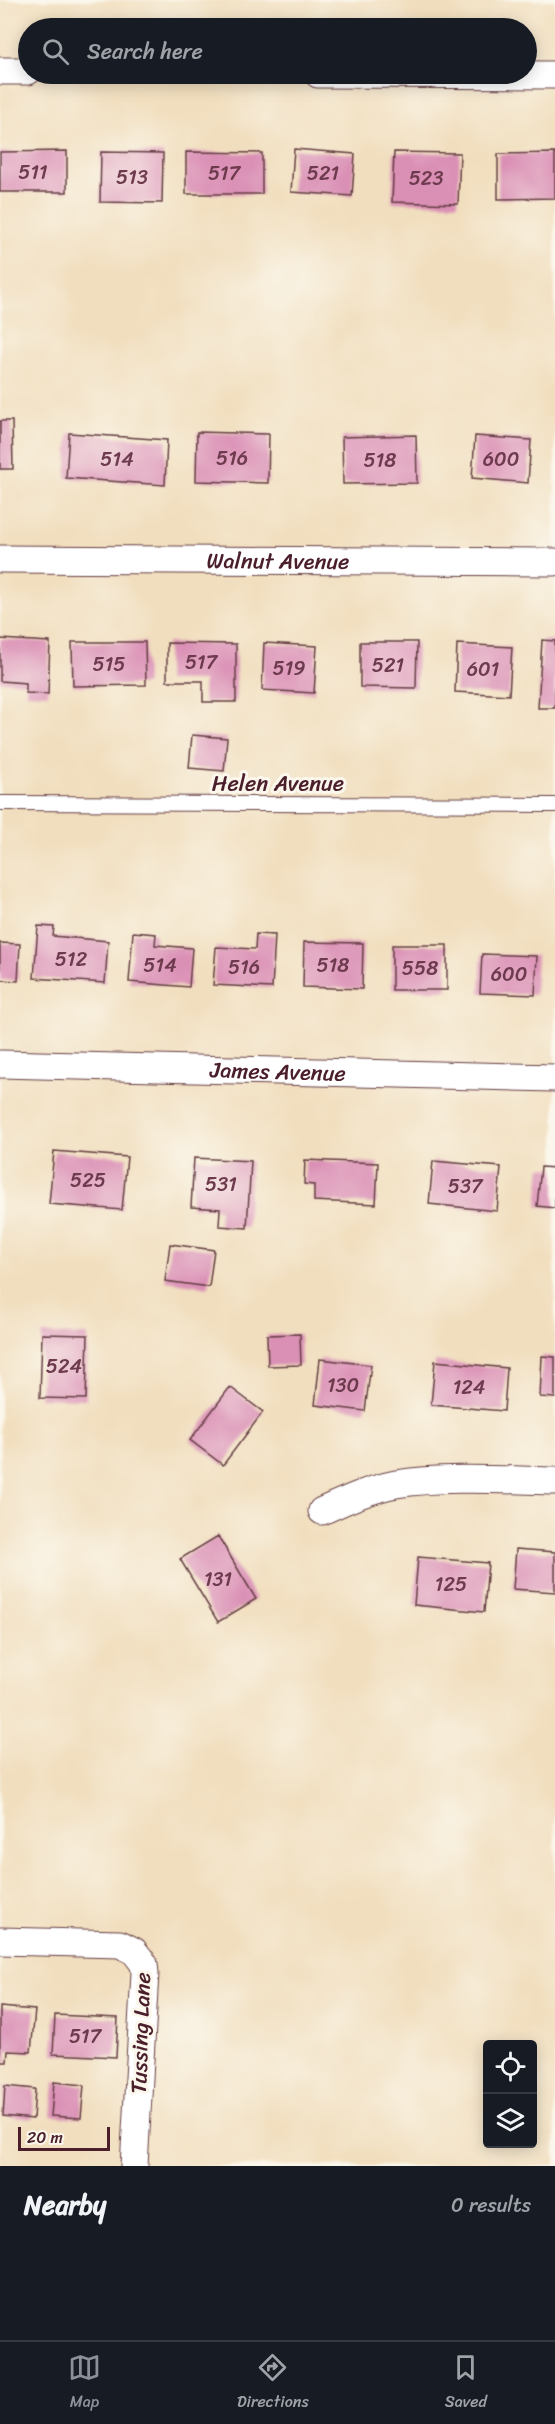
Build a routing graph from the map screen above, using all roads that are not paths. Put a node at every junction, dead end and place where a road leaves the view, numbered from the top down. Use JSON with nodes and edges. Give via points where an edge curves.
{"nodes":[{"id":1,"x":0,"y":71,"type":"edge"},
{"id":2,"x":18,"y":72,"type":"edge"},
{"id":3,"x":537,"y":75,"type":"edge"},
{"id":4,"x":555,"y":75,"type":"edge"},
{"id":5,"x":0,"y":559,"type":"edge"},
{"id":6,"x":555,"y":562,"type":"edge"},
{"id":7,"x":0,"y":803,"type":"edge"},
{"id":8,"x":555,"y":805,"type":"edge"},
{"id":9,"x":0,"y":1064,"type":"edge"},
{"id":10,"x":555,"y":1078,"type":"edge"},
{"id":11,"x":555,"y":1482,"type":"edge"},
{"id":12,"x":322,"y":1511,"type":"dead end"},
{"id":13,"x":8,"y":1941,"type":"edge"},
{"id":14,"x":134,"y":2166,"type":"edge"}],
"edges":[{"from":1,"to":2,"type":"street"},
{"from":3,"to":4,"type":"street"},
{"from":5,"to":6,"type":"street","name":"Walnut Avenue"},
{"from":7,"to":8,"type":"lane","name":"Helen Avenue"},
{"from":9,"to":10,"type":"street","name":"James Avenue"},
{"from":11,"to":12,"type":"street","via":[[396,1484],[358,1494]]},
{"from":13,"to":14,"type":"street","name":"Tussing Lane","via":[[120,1944],[134,1951],[144,1964]]}]}
